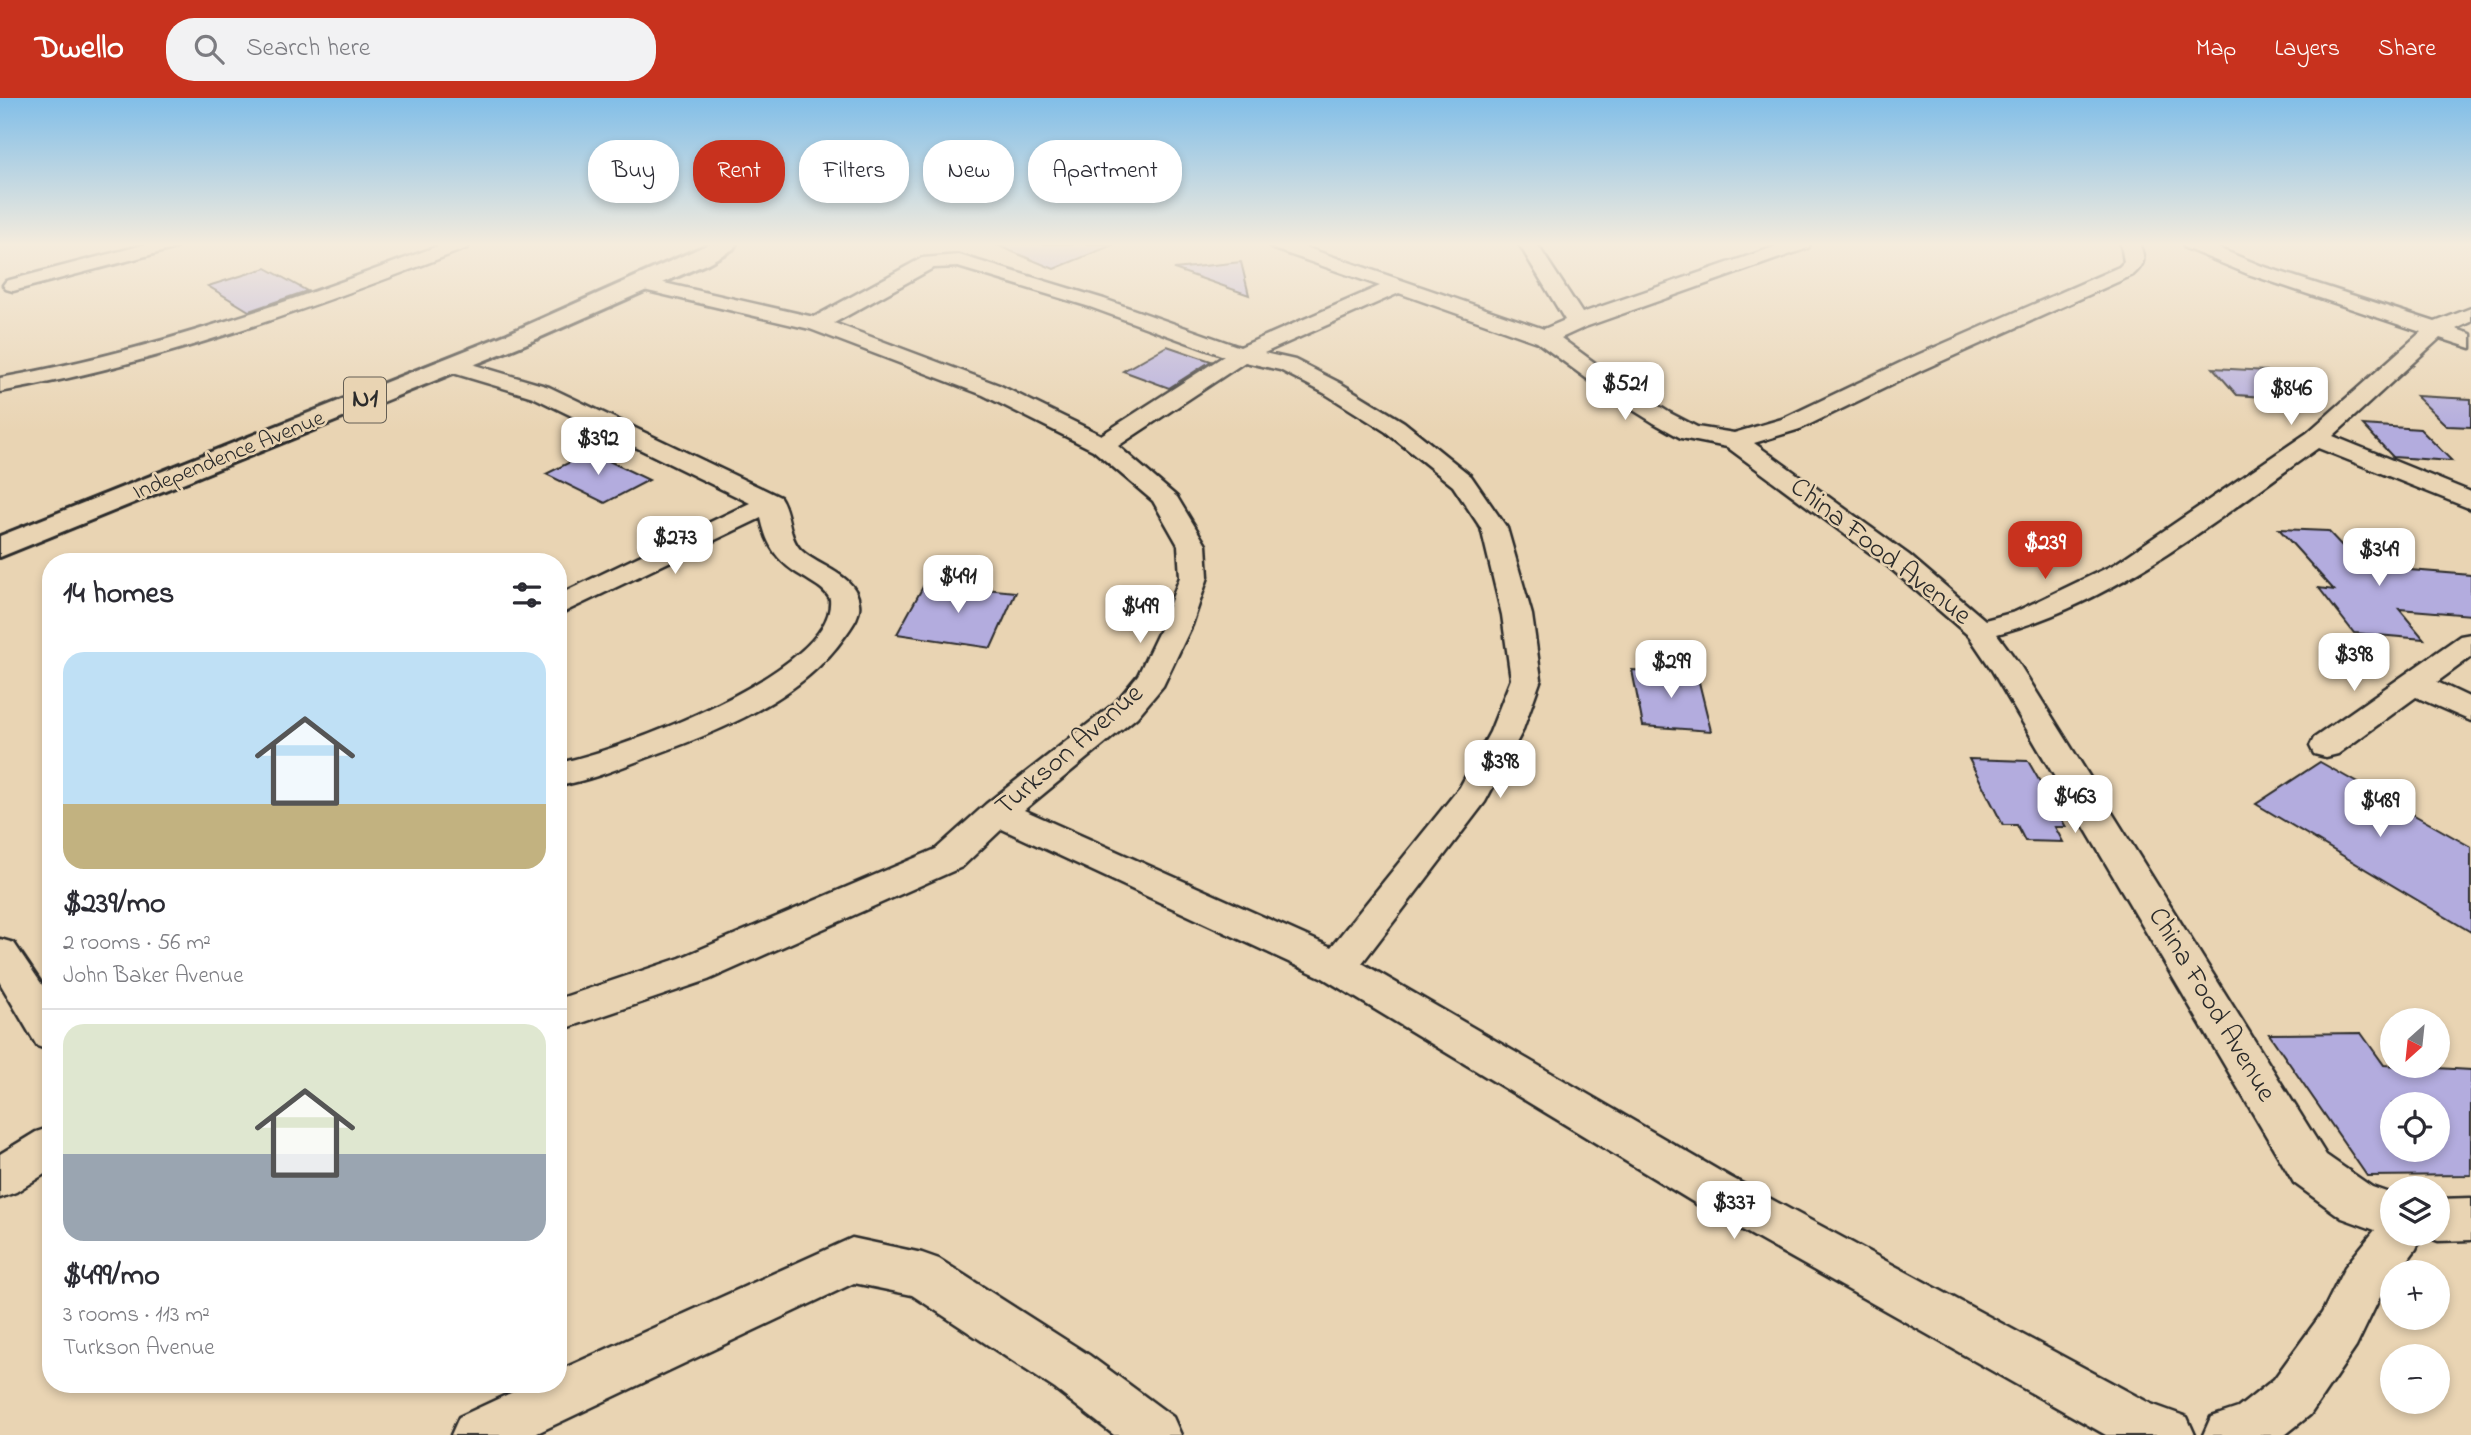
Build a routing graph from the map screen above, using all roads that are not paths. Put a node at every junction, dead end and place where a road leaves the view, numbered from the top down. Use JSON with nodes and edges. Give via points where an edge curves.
{"nodes":[{"id":1,"x":289,"y":306,"type":"edge"},
{"id":2,"x":589,"y":306,"type":"edge"},
{"id":3,"x":740,"y":306,"type":"edge"},
{"id":4,"x":849,"y":306,"type":"edge"},
{"id":5,"x":1106,"y":306,"type":"edge"},
{"id":6,"x":1352,"y":306,"type":"edge"},
{"id":7,"x":1460,"y":306,"type":"edge"},
{"id":8,"x":1567,"y":306,"type":"edge"},
{"id":9,"x":1624,"y":306,"type":"edge"},
{"id":10,"x":2046,"y":306,"type":"edge"},
{"id":11,"x":2363,"y":306,"type":"edge"},
{"id":12,"x":2471,"y":314,"type":"edge"},
{"id":13,"x":1577,"y":323,"type":"junction"},
{"id":14,"x":817,"y":324,"type":"junction"},
{"id":15,"x":2436,"y":331,"type":"junction"},
{"id":16,"x":1545,"y":337,"type":"junction"},
{"id":17,"x":2471,"y":341,"type":"edge"},
{"id":18,"x":1241,"y":355,"type":"junction"},
{"id":19,"x":451,"y":365,"type":"junction"},
{"id":20,"x":0,"y":385,"type":"edge"},
{"id":21,"x":2316,"y":438,"type":"junction"},
{"id":22,"x":1735,"y":441,"type":"junction"},
{"id":23,"x":1102,"y":445,"type":"junction"},
{"id":24,"x":2471,"y":501,"type":"edge"},
{"id":25,"x":771,"y":503,"type":"junction"},
{"id":26,"x":0,"y":547,"type":"edge"},
{"id":27,"x":567,"y":602,"type":"edge"},
{"id":28,"x":1979,"y":630,"type":"junction"},
{"id":29,"x":2471,"y":643,"type":"edge"},
{"id":30,"x":2414,"y":683,"type":"junction"},
{"id":31,"x":2471,"y":711,"type":"edge"},
{"id":32,"x":2326,"y":746,"type":"dead end"},
{"id":33,"x":567,"y":773,"type":"edge"},
{"id":34,"x":998,"y":813,"type":"junction"},
{"id":35,"x":0,"y":954,"type":"edge"},
{"id":36,"x":1337,"y":967,"type":"junction"},
{"id":37,"x":567,"y":1012,"type":"edge"},
{"id":38,"x":42,"y":1019,"type":"edge"},
{"id":39,"x":42,"y":1152,"type":"edge"},
{"id":40,"x":0,"y":1178,"type":"edge"},
{"id":41,"x":2380,"y":1211,"type":"edge"},
{"id":42,"x":2471,"y":1219,"type":"edge"},
{"id":43,"x":2450,"y":1220,"type":"edge"},
{"id":44,"x":2391,"y":1246,"type":"edge"},
{"id":45,"x":477,"y":1435,"type":"edge"},
{"id":46,"x":1156,"y":1435,"type":"edge"},
{"id":47,"x":2169,"y":1435,"type":"edge"},
{"id":48,"x":2229,"y":1435,"type":"edge"}],
"edges":[{"from":1,"to":20,"type":"street","via":[[63,375]]},
{"from":2,"to":19,"type":"highway","name":"Independence Avenue","number":"N1"},
{"from":3,"to":14,"type":"street","name":"Turkson Avenue"},
{"from":4,"to":14,"type":"street"},
{"from":5,"to":18,"type":"street"},
{"from":6,"to":18,"type":"street"},
{"from":7,"to":16,"type":"street","name":"China Food Avenue"},
{"from":8,"to":13,"type":"street"},
{"from":9,"to":13,"type":"street"},
{"from":10,"to":22,"type":"street","via":[[1791,424]]},
{"from":11,"to":15,"type":"street"},
{"from":12,"to":15,"type":"street"},
{"from":13,"to":16,"type":"street"},
{"from":14,"to":23,"type":"street","name":"Turkson Avenue","via":[[991,390]]},
{"from":15,"to":17,"type":"street"},
{"from":15,"to":21,"type":"street"},
{"from":16,"to":22,"type":"street","name":"China Food Avenue","via":[[1662,418],[1690,432]]},
{"from":18,"to":23,"type":"street"},
{"from":18,"to":36,"type":"street","via":[[1287,365],[1332,388],[1395,427],[1462,481],[1494,527],[1517,615],[1527,678],[1506,733],[1473,794]]},
{"from":19,"to":25,"type":"street","via":[[541,392]]},
{"from":19,"to":26,"type":"highway","name":"Independence Avenue","number":"N1"},
{"from":21,"to":24,"type":"street"},
{"from":21,"to":28,"type":"street","via":[[2125,570],[2025,618]]},
{"from":22,"to":28,"type":"street","name":"China Food Avenue","via":[[1899,561]]},
{"from":23,"to":34,"type":"street","name":"Turkson Avenue","via":[[1164,496],[1192,545],[1194,577],[1152,679],[1126,710]]},
{"from":25,"to":27,"type":"street"},
{"from":25,"to":33,"type":"street","via":[[785,549],[843,594],[845,611],[834,632],[807,665],[750,703]]},
{"from":28,"to":41,"type":"street","name":"China Food Avenue","via":[[2004,664],[2310,1169],[2358,1203]]},
{"from":29,"to":30,"type":"street"},
{"from":30,"to":31,"type":"street"},
{"from":30,"to":32,"type":"street"},
{"from":34,"to":36,"type":"street"},
{"from":34,"to":37,"type":"street","name":"Turkson Avenue","via":[[949,858],[694,969]]},
{"from":35,"to":38,"type":"street"},
{"from":36,"to":47,"type":"street","via":[[1783,1231],[2142,1427]]},
{"from":39,"to":40,"type":"street"},
{"from":42,"to":43,"type":"street"},
{"from":44,"to":48,"type":"street","via":[[2362,1283],[2339,1330],[2292,1397],[2249,1432]]},
{"from":45,"to":46,"type":"street","via":[[852,1260],[922,1275],[1072,1372]]}]}
